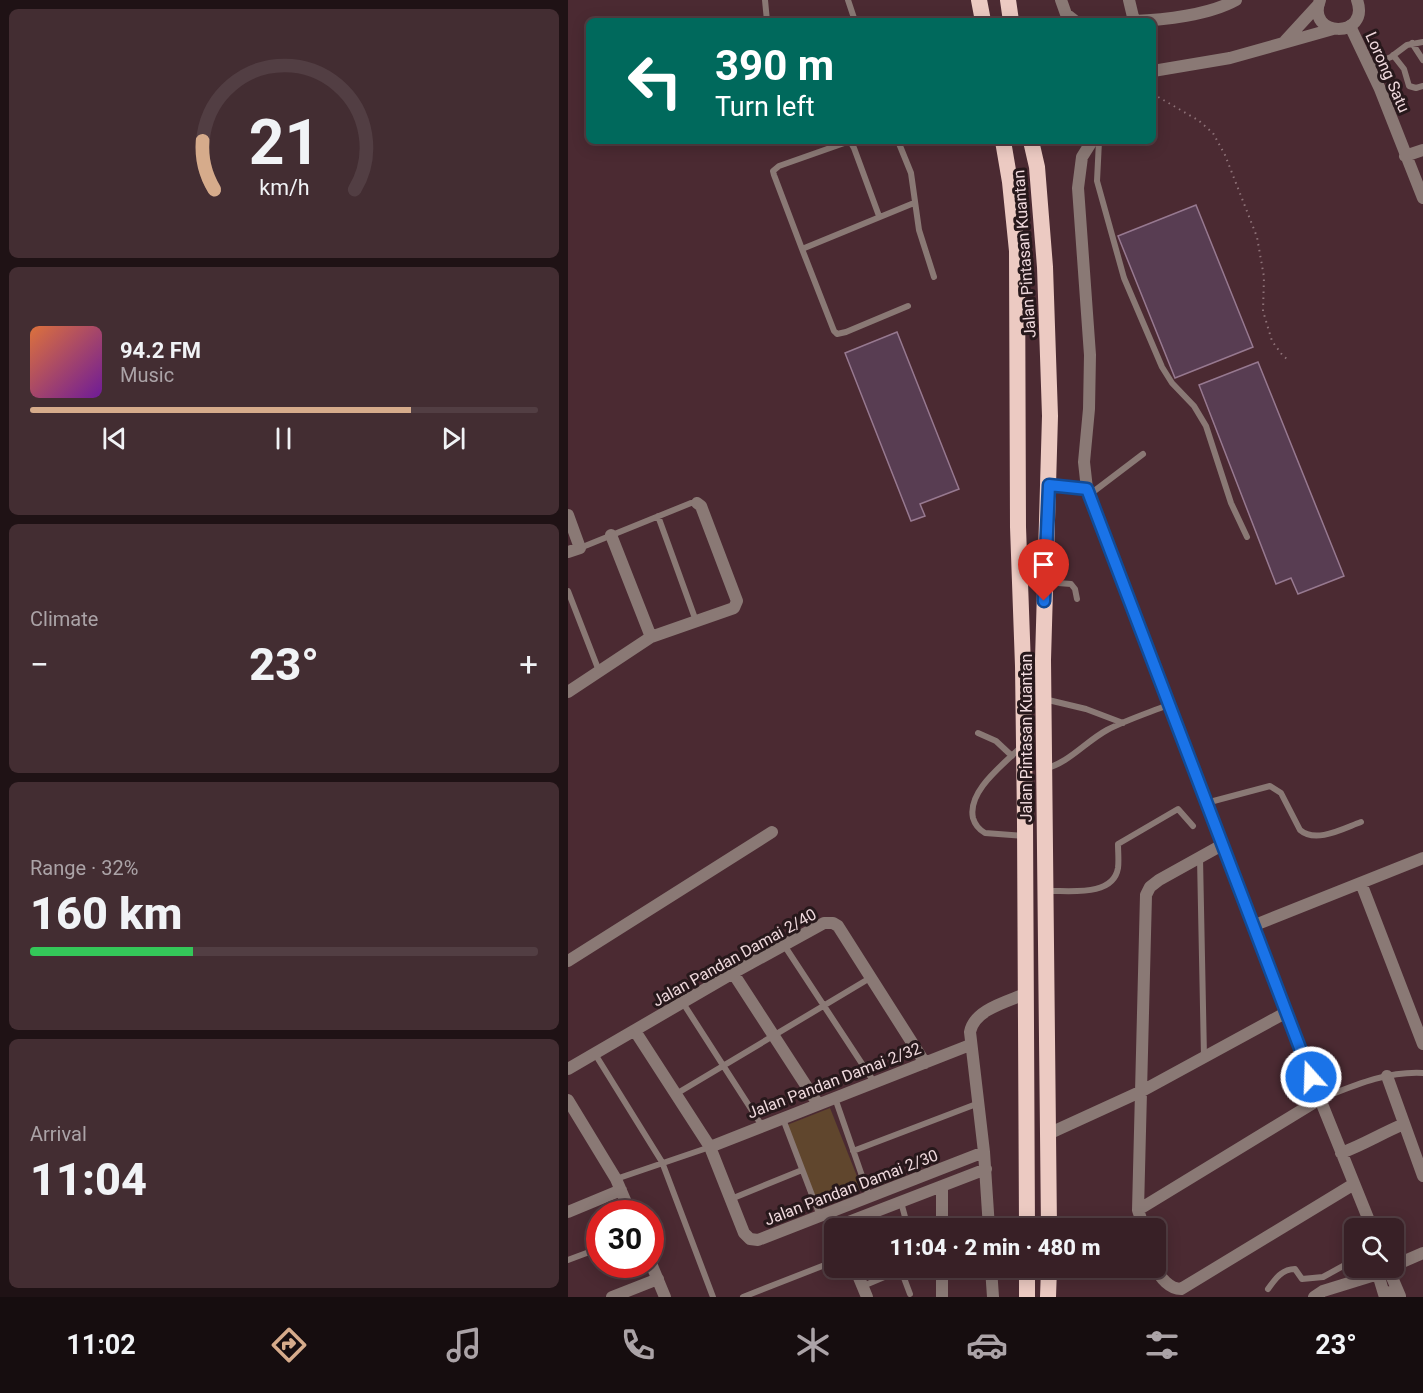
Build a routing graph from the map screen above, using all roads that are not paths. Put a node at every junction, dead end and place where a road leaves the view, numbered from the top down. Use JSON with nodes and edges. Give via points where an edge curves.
{"nodes":[{"id":1,"x":765,"y":0,"type":"edge"},
{"id":2,"x":848,"y":0,"type":"edge"},
{"id":3,"x":979,"y":0,"type":"edge"},
{"id":4,"x":1008,"y":0,"type":"edge"},
{"id":5,"x":1061,"y":0,"type":"edge"},
{"id":6,"x":1129,"y":0,"type":"edge"},
{"id":7,"x":1236,"y":0,"type":"edge"},
{"id":8,"x":1319,"y":1,"type":"edge"},
{"id":9,"x":1360,"y":3,"type":"edge"},
{"id":10,"x":767,"y":18,"type":"edge"},
{"id":11,"x":854,"y":18,"type":"edge"},
{"id":12,"x":982,"y":18,"type":"edge"},
{"id":13,"x":1011,"y":18,"type":"edge"},
{"id":14,"x":1071,"y":18,"type":"edge"},
{"id":15,"x":1133,"y":18,"type":"edge"},
{"id":16,"x":1156,"y":18,"type":"edge"},
{"id":17,"x":1350,"y":26,"type":"junction"},
{"id":18,"x":1333,"y":29,"type":"junction"},
{"id":19,"x":1284,"y":42,"type":"junction"},
{"id":20,"x":1423,"y":42,"type":"edge"},
{"id":21,"x":1412,"y":43,"type":"junction"},
{"id":22,"x":1393,"y":56,"type":"junction"},
{"id":23,"x":1423,"y":60,"type":"edge"},
{"id":24,"x":1369,"y":66,"type":"junction"},
{"id":25,"x":1156,"y":70,"type":"edge"},
{"id":26,"x":1423,"y":86,"type":"edge"},
{"id":27,"x":841,"y":144,"type":"edge"},
{"id":28,"x":852,"y":144,"type":"edge"},
{"id":29,"x":899,"y":144,"type":"edge"},
{"id":30,"x":1032,"y":144,"type":"edge"},
{"id":31,"x":1039,"y":144,"type":"edge"},
{"id":32,"x":1090,"y":144,"type":"edge"},
{"id":33,"x":1099,"y":144,"type":"edge"},
{"id":34,"x":1006,"y":145,"type":"edge"},
{"id":35,"x":1423,"y":150,"type":"edge"},
{"id":36,"x":1405,"y":156,"type":"junction"},
{"id":37,"x":1037,"y":167,"type":"junction"},
{"id":38,"x":1423,"y":198,"type":"edge"},
{"id":39,"x":914,"y":203,"type":"junction"},
{"id":40,"x":879,"y":216,"type":"junction"},
{"id":41,"x":802,"y":249,"type":"junction"},
{"id":42,"x":934,"y":277,"type":"dead end"},
{"id":43,"x":908,"y":306,"type":"dead end"},
{"id":44,"x":1143,"y":454,"type":"dead end"},
{"id":45,"x":1049,"y":485,"type":"junction"},
{"id":46,"x":1088,"y":492,"type":"junction"},
{"id":47,"x":697,"y":503,"type":"joint"},
{"id":48,"x":568,"y":515,"type":"edge"},
{"id":49,"x":658,"y":516,"type":"junction"},
{"id":50,"x":611,"y":536,"type":"junction"},
{"id":51,"x":1247,"y":537,"type":"dead end"},
{"id":52,"x":580,"y":548,"type":"junction"},
{"id":53,"x":568,"y":552,"type":"edge"},
{"id":54,"x":1045,"y":582,"type":"junction"},
{"id":55,"x":568,"y":591,"type":"edge"},
{"id":56,"x":1077,"y":599,"type":"dead end"},
{"id":57,"x":696,"y":621,"type":"junction"},
{"id":58,"x":651,"y":637,"type":"junction"},
{"id":59,"x":599,"y":672,"type":"junction"},
{"id":60,"x":568,"y":692,"type":"edge"},
{"id":61,"x":1043,"y":699,"type":"junction"},
{"id":62,"x":1168,"y":705,"type":"junction"},
{"id":63,"x":1123,"y":723,"type":"junction"},
{"id":64,"x":978,"y":733,"type":"dead end"},
{"id":65,"x":1018,"y":750,"type":"junction"},
{"id":66,"x":1044,"y":769,"type":"junction"},
{"id":67,"x":1206,"y":803,"type":"junction"},
{"id":68,"x":1361,"y":822,"type":"dead end"},
{"id":69,"x":1193,"y":826,"type":"dead end"},
{"id":70,"x":772,"y":832,"type":"dead end"},
{"id":71,"x":1025,"y":836,"type":"junction"},
{"id":72,"x":1222,"y":845,"type":"junction"},
{"id":73,"x":1200,"y":858,"type":"junction"},
{"id":74,"x":1423,"y":858,"type":"edge"},
{"id":75,"x":1361,"y":883,"type":"junction"},
{"id":76,"x":1045,"y":891,"type":"junction"},
{"id":77,"x":1255,"y":926,"type":"junction"},
{"id":78,"x":783,"y":945,"type":"junction"},
{"id":79,"x":568,"y":961,"type":"edge"},
{"id":80,"x":733,"y":973,"type":"junction"},
{"id":81,"x":871,"y":977,"type":"junction"},
{"id":82,"x":1025,"y":994,"type":"junction"},
{"id":83,"x":683,"y":1003,"type":"junction"},
{"id":84,"x":824,"y":1007,"type":"junction"},
{"id":85,"x":1287,"y":1012,"type":"junction"},
{"id":86,"x":634,"y":1031,"type":"junction"},
{"id":87,"x":773,"y":1035,"type":"junction"},
{"id":88,"x":1423,"y":1044,"type":"edge"},
{"id":89,"x":970,"y":1045,"type":"junction"},
{"id":90,"x":595,"y":1054,"type":"junction"},
{"id":91,"x":1204,"y":1057,"type":"junction"},
{"id":92,"x":925,"y":1063,"type":"junction"},
{"id":93,"x":723,"y":1065,"type":"junction"},
{"id":94,"x":568,"y":1069,"type":"edge"},
{"id":95,"x":1423,"y":1072,"type":"edge"},
{"id":96,"x":1387,"y":1076,"type":"junction"},
{"id":97,"x":874,"y":1082,"type":"junction"},
{"id":98,"x":1142,"y":1091,"type":"junction"},
{"id":99,"x":676,"y":1095,"type":"junction"},
{"id":100,"x":835,"y":1098,"type":"junction"},
{"id":101,"x":1320,"y":1099,"type":"junction"},
{"id":102,"x":568,"y":1100,"type":"edge"},
{"id":103,"x":979,"y":1103,"type":"junction"},
{"id":104,"x":818,"y":1104,"type":"junction"},
{"id":105,"x":782,"y":1118,"type":"junction"},
{"id":106,"x":1404,"y":1124,"type":"junction"},
{"id":107,"x":762,"y":1126,"type":"junction"},
{"id":108,"x":1048,"y":1134,"type":"junction"},
{"id":109,"x":710,"y":1147,"type":"junction"},
{"id":110,"x":853,"y":1151,"type":"junction"},
{"id":111,"x":984,"y":1152,"type":"junction"},
{"id":112,"x":1341,"y":1153,"type":"junction"},
{"id":113,"x":662,"y":1162,"type":"junction"},
{"id":114,"x":986,"y":1169,"type":"junction"},
{"id":115,"x":802,"y":1170,"type":"junction"},
{"id":116,"x":1423,"y":1176,"type":"edge"},
{"id":117,"x":1354,"y":1184,"type":"junction"},
{"id":118,"x":619,"y":1185,"type":"junction"},
{"id":119,"x":942,"y":1187,"type":"junction"},
{"id":120,"x":869,"y":1197,"type":"junction"},
{"id":121,"x":730,"y":1199,"type":"junction"},
{"id":122,"x":625,"y":1200,"type":"edge"},
{"id":123,"x":901,"y":1202,"type":"junction"},
{"id":124,"x":1138,"y":1210,"type":"junction"},
{"id":125,"x":568,"y":1212,"type":"edge"},
{"id":126,"x":826,"y":1213,"type":"junction"},
{"id":127,"x":831,"y":1218,"type":"edge"},
{"id":128,"x":861,"y":1218,"type":"edge"},
{"id":129,"x":905,"y":1218,"type":"edge"},
{"id":130,"x":942,"y":1218,"type":"edge"},
{"id":131,"x":988,"y":1218,"type":"edge"},
{"id":132,"x":1027,"y":1218,"type":"edge"},
{"id":133,"x":1049,"y":1218,"type":"edge"},
{"id":134,"x":1141,"y":1218,"type":"edge"},
{"id":135,"x":1368,"y":1218,"type":"edge"},
{"id":136,"x":586,"y":1253,"type":"edge"},
{"id":137,"x":1423,"y":1253,"type":"edge"},
{"id":138,"x":568,"y":1260,"type":"edge"},
{"id":139,"x":1404,"y":1261,"type":"edge"},
{"id":140,"x":824,"y":1265,"type":"edge"},
{"id":141,"x":1344,"y":1265,"type":"edge"},
{"id":142,"x":859,"y":1278,"type":"edge"},
{"id":143,"x":888,"y":1278,"type":"edge"},
{"id":144,"x":905,"y":1278,"type":"edge"},
{"id":145,"x":942,"y":1278,"type":"edge"},
{"id":146,"x":992,"y":1278,"type":"edge"},
{"id":147,"x":1027,"y":1278,"type":"edge"},
{"id":148,"x":1049,"y":1278,"type":"edge"},
{"id":149,"x":1163,"y":1278,"type":"edge"},
{"id":150,"x":1394,"y":1278,"type":"edge"},
{"id":151,"x":658,"y":1279,"type":"joint"},
{"id":152,"x":1268,"y":1290,"type":"dead end"},
{"id":153,"x":865,"y":1292,"type":"edge"},
{"id":154,"x":1399,"y":1293,"type":"edge"},
{"id":155,"x":910,"y":1294,"type":"dead end"},
{"id":156,"x":612,"y":1297,"type":"edge"},
{"id":157,"x":665,"y":1297,"type":"edge"},
{"id":158,"x":713,"y":1297,"type":"edge"},
{"id":159,"x":743,"y":1297,"type":"edge"},
{"id":160,"x":942,"y":1297,"type":"edge"},
{"id":161,"x":993,"y":1297,"type":"edge"},
{"id":162,"x":1027,"y":1297,"type":"edge"},
{"id":163,"x":1048,"y":1297,"type":"edge"},
{"id":164,"x":1314,"y":1297,"type":"edge"}],
"edges":[{"from":1,"to":10,"type":"lane"},
{"from":2,"to":11,"type":"lane"},
{"from":3,"to":12,"type":"highway"},
{"from":4,"to":13,"type":"highway"},
{"from":5,"to":14,"type":"street"},
{"from":6,"to":15,"type":"street"},
{"from":7,"to":16,"type":"street","via":[[1225,6]]},
{"from":8,"to":18,"type":"street","via":[[1318,14]]},
{"from":8,"to":19,"type":"street"},
{"from":9,"to":17,"type":"street","via":[[1357,18]]},
{"from":17,"to":18,"type":"street"},
{"from":17,"to":24,"type":"street","name":"Lorong Satu"},
{"from":18,"to":19,"type":"street"},
{"from":19,"to":25,"type":"street","via":[[1230,58]]},
{"from":20,"to":21,"type":"lane"},
{"from":21,"to":22,"type":"lane"},
{"from":21,"to":23,"type":"lane"},
{"from":22,"to":24,"type":"lane"},
{"from":22,"to":26,"type":"lane","via":[[1404,69],[1409,86]]},
{"from":24,"to":36,"type":"street","name":"Lorong Satu"},
{"from":27,"to":41,"type":"lane","via":[[773,171]]},
{"from":28,"to":40,"type":"lane"},
{"from":29,"to":39,"type":"lane","via":[[911,173]]},
{"from":30,"to":37,"type":"highway","name":"Jalan Pintasan Kuantan"},
{"from":31,"to":37,"type":"highway"},
{"from":32,"to":46,"type":"street","via":[[1082,157],[1078,188],[1090,355],[1084,462]]},
{"from":33,"to":51,"type":"lane","via":[[1097,181],[1124,278],[1162,367],[1206,426],[1231,503]]},
{"from":34,"to":65,"type":"highway","name":"Jalan Pintasan Kuantan","via":[[1017,251]]},
{"from":35,"to":36,"type":"street"},
{"from":36,"to":38,"type":"street","name":"Lorong Satu"},
{"from":37,"to":45,"type":"highway","name":"Jalan Pintasan Kuantan","via":[[1045,267]]},
{"from":39,"to":40,"type":"lane"},
{"from":39,"to":42,"type":"lane"},
{"from":40,"to":41,"type":"lane"},
{"from":41,"to":43,"type":"lane","via":[[837,334]]},
{"from":44,"to":46,"type":"lane"},
{"from":45,"to":46,"type":"street"},
{"from":45,"to":54,"type":"highway","name":"Jalan Pintasan Kuantan"},
{"from":46,"to":62,"type":"street"},
{"from":47,"to":49,"type":"lane"},
{"from":47,"to":57,"type":"street","via":[[702,506],[737,601],[734,608]]},
{"from":48,"to":52,"type":"street"},
{"from":49,"to":50,"type":"lane"},
{"from":49,"to":57,"type":"lane"},
{"from":50,"to":52,"type":"lane"},
{"from":50,"to":58,"type":"street"},
{"from":52,"to":53,"type":"street"},
{"from":54,"to":56,"type":"lane","via":[[1072,584]]},
{"from":54,"to":61,"type":"highway","name":"Jalan Pintasan Kuantan"},
{"from":55,"to":59,"type":"lane"},
{"from":57,"to":58,"type":"street"},
{"from":58,"to":59,"type":"street"},
{"from":59,"to":60,"type":"street"},
{"from":61,"to":63,"type":"lane"},
{"from":61,"to":66,"type":"highway","name":"Jalan Pintasan Kuantan"},
{"from":62,"to":63,"type":"lane"},
{"from":62,"to":67,"type":"street"},
{"from":63,"to":66,"type":"lane","via":[[1063,762]]},
{"from":64,"to":65,"type":"lane"},
{"from":65,"to":71,"type":"highway","name":"Jalan Pintasan Kuantan"},
{"from":65,"to":71,"type":"lane","via":[[975,796],[972,814],[979,830]]},
{"from":66,"to":76,"type":"highway","name":"Jalan Pintasan Kuantan"},
{"from":67,"to":68,"type":"lane","via":[[1270,786],[1281,793],[1305,835],[1318,836]]},
{"from":67,"to":72,"type":"street"},
{"from":69,"to":76,"type":"lane","via":[[1178,809],[1118,844],[1118,868],[1110,883],[1093,890]]},
{"from":70,"to":79,"type":"street"},
{"from":71,"to":82,"type":"highway","name":"Jalan Pintasan Kuantan"},
{"from":72,"to":73,"type":"street"},
{"from":72,"to":77,"type":"street"},
{"from":73,"to":91,"type":"lane"},
{"from":73,"to":98,"type":"street","via":[[1159,880],[1146,895]]},
{"from":74,"to":75,"type":"street"},
{"from":75,"to":77,"type":"street"},
{"from":75,"to":88,"type":"street"},
{"from":76,"to":108,"type":"highway","name":"Jalan Pintasan Kuantan"},
{"from":77,"to":85,"type":"street"},
{"from":78,"to":80,"type":"street","name":"Jalan Pandan Damai 2/40"},
{"from":78,"to":81,"type":"street","name":"Jalan Pandan Damai 2/40","via":[[824,923],[833,923]]},
{"from":78,"to":84,"type":"lane"},
{"from":80,"to":83,"type":"street","name":"Jalan Pandan Damai 2/40"},
{"from":80,"to":87,"type":"street"},
{"from":81,"to":84,"type":"lane"},
{"from":81,"to":92,"type":"street","name":"Jalan Pandan Damai 2/40"},
{"from":82,"to":89,"type":"street","via":[[994,1006],[975,1020]]},
{"from":82,"to":132,"type":"highway","name":"Jalan Pintasan Kuantan"},
{"from":83,"to":86,"type":"street","name":"Jalan Pandan Damai 2/40"},
{"from":83,"to":93,"type":"lane"},
{"from":84,"to":87,"type":"lane"},
{"from":84,"to":97,"type":"lane"},
{"from":85,"to":91,"type":"street"},
{"from":85,"to":101,"type":"street"},
{"from":86,"to":90,"type":"street","name":"Jalan Pandan Damai 2/40"},
{"from":86,"to":99,"type":"street","name":"Jalan Pandan Damai 2/30"},
{"from":87,"to":93,"type":"lane"},
{"from":87,"to":104,"type":"street"},
{"from":89,"to":92,"type":"street","name":"Jalan Pandan Damai 2/32"},
{"from":89,"to":103,"type":"street"},
{"from":90,"to":94,"type":"street","name":"Jalan Pandan Damai 2/40"},
{"from":90,"to":113,"type":"lane"},
{"from":91,"to":98,"type":"street"},
{"from":92,"to":97,"type":"street","name":"Jalan Pandan Damai 2/32"},
{"from":93,"to":99,"type":"lane"},
{"from":93,"to":107,"type":"lane"},
{"from":95,"to":96,"type":"lane"},
{"from":96,"to":101,"type":"lane"},
{"from":96,"to":106,"type":"street"},
{"from":97,"to":100,"type":"street","name":"Jalan Pandan Damai 2/32"},
{"from":98,"to":108,"type":"street"},
{"from":98,"to":124,"type":"street"},
{"from":99,"to":109,"type":"street","name":"Jalan Pandan Damai 2/30"},
{"from":100,"to":104,"type":"street","name":"Jalan Pandan Damai 2/32"},
{"from":100,"to":110,"type":"lane"},
{"from":101,"to":112,"type":"street"},
{"from":101,"to":124,"type":"street"},
{"from":102,"to":118,"type":"street"},
{"from":103,"to":110,"type":"lane"},
{"from":103,"to":111,"type":"street"},
{"from":104,"to":105,"type":"street","name":"Jalan Pandan Damai 2/32"},
{"from":105,"to":107,"type":"street","name":"Jalan Pandan Damai 2/32"},
{"from":105,"to":115,"type":"lane"},
{"from":106,"to":112,"type":"street"},
{"from":106,"to":116,"type":"street"},
{"from":107,"to":109,"type":"street","name":"Jalan Pandan Damai 2/32"},
{"from":108,"to":133,"type":"highway","name":"Jalan Pintasan Kuantan"},
{"from":109,"to":113,"type":"lane"},
{"from":109,"to":121,"type":"street","name":"Jalan Pandan Damai 2/30"},
{"from":110,"to":120,"type":"lane"},
{"from":111,"to":114,"type":"street"},
{"from":111,"to":120,"type":"street","name":"Jalan Pandan Damai 2/30"},
{"from":112,"to":117,"type":"street"},
{"from":113,"to":118,"type":"lane"},
{"from":113,"to":158,"type":"lane"},
{"from":114,"to":119,"type":"street"},
{"from":114,"to":131,"type":"street"},
{"from":115,"to":121,"type":"lane"},
{"from":115,"to":126,"type":"lane"},
{"from":117,"to":135,"type":"street"},
{"from":117,"to":149,"type":"street","via":[[1181,1289],[1175,1289]]},
{"from":118,"to":122,"type":"street"},
{"from":118,"to":125,"type":"street"},
{"from":119,"to":123,"type":"street"},
{"from":119,"to":130,"type":"street"},
{"from":120,"to":126,"type":"street","name":"Jalan Pandan Damai 2/30"},
{"from":121,"to":126,"type":"street","name":"Jalan Pandan Damai 2/30","via":[[750,1239],[758,1240]]},
{"from":123,"to":128,"type":"street"},
{"from":123,"to":129,"type":"lane"},
{"from":124,"to":134,"type":"street"},
{"from":126,"to":127,"type":"street"},
{"from":136,"to":138,"type":"lane"},
{"from":137,"to":139,"type":"street"},
{"from":140,"to":159,"type":"lane"},
{"from":141,"to":152,"type":"lane","via":[[1323,1277],[1302,1279],[1296,1269],[1287,1269]]},
{"from":142,"to":153,"type":"street"},
{"from":143,"to":153,"type":"lane"},
{"from":144,"to":155,"type":"lane"},
{"from":145,"to":160,"type":"street"},
{"from":146,"to":161,"type":"street"},
{"from":147,"to":162,"type":"highway"},
{"from":148,"to":163,"type":"highway"},
{"from":150,"to":154,"type":"street"},
{"from":151,"to":156,"type":"street"},
{"from":151,"to":157,"type":"street"},
{"from":154,"to":164,"type":"street","via":[[1384,1294],[1378,1274]]}]}
